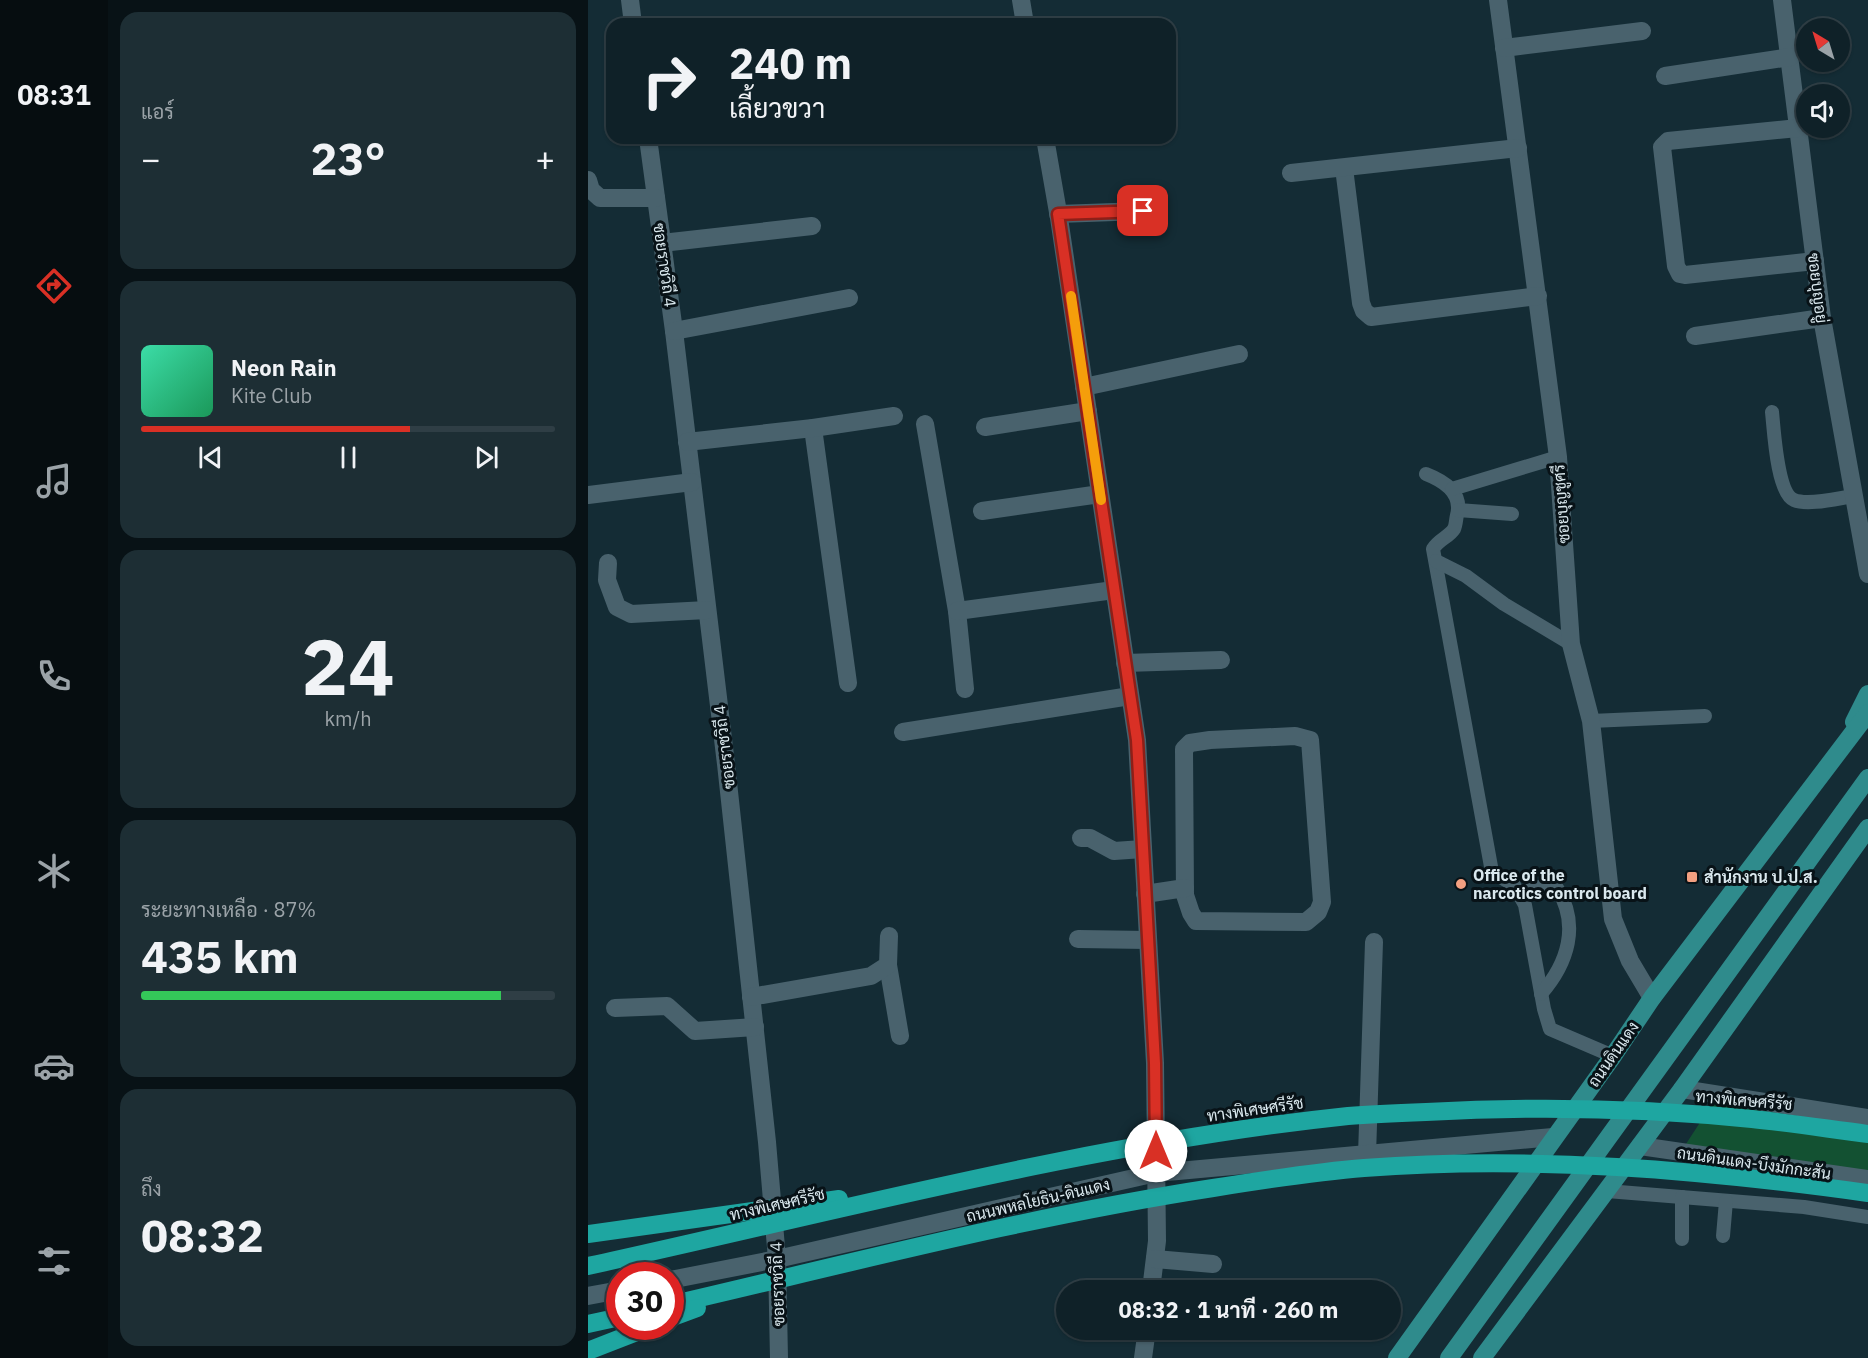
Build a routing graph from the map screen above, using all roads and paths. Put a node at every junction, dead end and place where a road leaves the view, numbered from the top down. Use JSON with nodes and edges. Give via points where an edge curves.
{"nodes":[{"id":1,"x":630,"y":0,"type":"edge"},
{"id":2,"x":1021,"y":0,"type":"edge"},
{"id":3,"x":1498,"y":0,"type":"edge"},
{"id":4,"x":1782,"y":0,"type":"edge"},
{"id":5,"x":632,"y":18,"type":"edge"},
{"id":6,"x":1024,"y":18,"type":"edge"},
{"id":7,"x":1642,"y":32,"type":"dead end"},
{"id":8,"x":1504,"y":48,"type":"junction"},
{"id":9,"x":1790,"y":57,"type":"junction"},
{"id":10,"x":1665,"y":76,"type":"dead end"},
{"id":11,"x":1796,"y":110,"type":"edge"},
{"id":12,"x":1796,"y":128,"type":"edge"},
{"id":13,"x":1799,"y":138,"type":"edge"},
{"id":14,"x":649,"y":144,"type":"edge"},
{"id":15,"x":1046,"y":144,"type":"edge"},
{"id":16,"x":1518,"y":148,"type":"junction"},
{"id":17,"x":1344,"y":168,"type":"junction"},
{"id":18,"x":1291,"y":173,"type":"dead end"},
{"id":19,"x":588,"y":180,"type":"edge"},
{"id":20,"x":656,"y":198,"type":"junction"},
{"id":21,"x":1143,"y":211,"type":"dead end"},
{"id":22,"x":1058,"y":214,"type":"junction"},
{"id":23,"x":812,"y":225,"type":"dead end"},
{"id":24,"x":662,"y":243,"type":"junction"},
{"id":25,"x":1815,"y":261,"type":"junction"},
{"id":26,"x":1538,"y":296,"type":"junction"},
{"id":27,"x":849,"y":298,"type":"dead end"},
{"id":28,"x":1822,"y":318,"type":"junction"},
{"id":29,"x":674,"y":332,"type":"junction"},
{"id":30,"x":1695,"y":336,"type":"dead end"},
{"id":31,"x":1239,"y":354,"type":"dead end"},
{"id":32,"x":1084,"y":387,"type":"junction"},
{"id":33,"x":1088,"y":411,"type":"junction"},
{"id":34,"x":1772,"y":412,"type":"dead end"},
{"id":35,"x":894,"y":416,"type":"dead end"},
{"id":36,"x":925,"y":424,"type":"dead end"},
{"id":37,"x":985,"y":427,"type":"dead end"},
{"id":38,"x":813,"y":428,"type":"junction"},
{"id":39,"x":687,"y":442,"type":"junction"},
{"id":40,"x":1558,"y":458,"type":"junction"},
{"id":41,"x":1426,"y":474,"type":"dead end"},
{"id":42,"x":692,"y":482,"type":"junction"},
{"id":43,"x":1452,"y":489,"type":"junction"},
{"id":44,"x":1100,"y":494,"type":"junction"},
{"id":45,"x":588,"y":495,"type":"edge"},
{"id":46,"x":1854,"y":496,"type":"junction"},
{"id":47,"x":1458,"y":510,"type":"junction"},
{"id":48,"x":982,"y":511,"type":"dead end"},
{"id":49,"x":1512,"y":514,"type":"dead end"},
{"id":50,"x":1436,"y":561,"type":"junction"},
{"id":51,"x":608,"y":563,"type":"dead end"},
{"id":52,"x":1868,"y":573,"type":"edge"},
{"id":53,"x":1114,"y":590,"type":"junction"},
{"id":54,"x":707,"y":610,"type":"junction"},
{"id":55,"x":957,"y":611,"type":"junction"},
{"id":56,"x":1572,"y":644,"type":"junction"},
{"id":57,"x":1221,"y":660,"type":"dead end"},
{"id":58,"x":1125,"y":663,"type":"junction"},
{"id":59,"x":848,"y":683,"type":"dead end"},
{"id":60,"x":965,"y":689,"type":"dead end"},
{"id":61,"x":1868,"y":694,"type":"edge"},
{"id":62,"x":1130,"y":696,"type":"junction"},
{"id":63,"x":1868,"y":713,"type":"edge"},
{"id":64,"x":1705,"y":716,"type":"dead end"},
{"id":65,"x":1591,"y":722,"type":"junction"},
{"id":66,"x":903,"y":732,"type":"dead end"},
{"id":67,"x":1836,"y":755,"type":"junction"},
{"id":68,"x":1868,"y":778,"type":"edge"},
{"id":69,"x":1868,"y":828,"type":"edge"},
{"id":70,"x":1081,"y":838,"type":"dead end"},
{"id":71,"x":1143,"y":849,"type":"junction"},
{"id":72,"x":1185,"y":888,"type":"junction"},
{"id":73,"x":1145,"y":894,"type":"junction"},
{"id":74,"x":1520,"y":896,"type":"junction"},
{"id":75,"x":889,"y":936,"type":"dead end"},
{"id":76,"x":1078,"y":939,"type":"dead end"},
{"id":77,"x":1148,"y":940,"type":"junction"},
{"id":78,"x":1374,"y":942,"type":"dead end"},
{"id":79,"x":888,"y":965,"type":"junction"},
{"id":80,"x":1541,"y":994,"type":"junction"},
{"id":81,"x":751,"y":998,"type":"junction"},
{"id":82,"x":1652,"y":998,"type":"junction"},
{"id":83,"x":615,"y":1008,"type":"dead end"},
{"id":84,"x":755,"y":1027,"type":"junction"},
{"id":85,"x":900,"y":1035,"type":"dead end"},
{"id":86,"x":1613,"y":1056,"type":"junction"},
{"id":87,"x":1682,"y":1089,"type":"junction"},
{"id":88,"x":1868,"y":1118,"type":"edge"},
{"id":89,"x":1868,"y":1134,"type":"edge"},
{"id":90,"x":1553,"y":1137,"type":"junction"},
{"id":91,"x":1640,"y":1146,"type":"junction"},
{"id":92,"x":1367,"y":1155,"type":"junction"},
{"id":93,"x":1156,"y":1173,"type":"junction"},
{"id":94,"x":1868,"y":1179,"type":"edge"},
{"id":95,"x":947,"y":1184,"type":"junction"},
{"id":96,"x":1606,"y":1191,"type":"junction"},
{"id":97,"x":1868,"y":1193,"type":"edge"},
{"id":98,"x":1682,"y":1197,"type":"junction"},
{"id":99,"x":1726,"y":1201,"type":"junction"},
{"id":100,"x":1868,"y":1217,"type":"edge"},
{"id":101,"x":588,"y":1234,"type":"edge"},
{"id":102,"x":1723,"y":1236,"type":"dead end"},
{"id":103,"x":1682,"y":1239,"type":"dead end"},
{"id":104,"x":777,"y":1259,"type":"junction"},
{"id":105,"x":1155,"y":1259,"type":"junction"},
{"id":106,"x":1213,"y":1263,"type":"dead end"},
{"id":107,"x":588,"y":1266,"type":"edge"},
{"id":108,"x":684,"y":1277,"type":"edge"},
{"id":109,"x":1152,"y":1280,"type":"edge"},
{"id":110,"x":746,"y":1287,"type":"junction"},
{"id":111,"x":606,"y":1293,"type":"edge"},
{"id":112,"x":588,"y":1296,"type":"edge"},
{"id":113,"x":684,"y":1302,"type":"edge"},
{"id":114,"x":684,"y":1312,"type":"edge"},
{"id":115,"x":606,"y":1320,"type":"edge"},
{"id":116,"x":588,"y":1324,"type":"edge"},
{"id":117,"x":618,"y":1340,"type":"edge"},
{"id":118,"x":1145,"y":1340,"type":"edge"},
{"id":119,"x":588,"y":1352,"type":"edge"},
{"id":120,"x":779,"y":1358,"type":"edge"},
{"id":121,"x":1143,"y":1358,"type":"edge"},
{"id":122,"x":1397,"y":1358,"type":"edge"},
{"id":123,"x":1449,"y":1358,"type":"edge"},
{"id":124,"x":1482,"y":1358,"type":"edge"}],
"edges":[{"from":1,"to":5,"type":"street"},
{"from":2,"to":6,"type":"street"},
{"from":3,"to":8,"type":"street","name":"ซอยบุญชูศรี"},
{"from":4,"to":9,"type":"street","name":"ซอยบุญอยู่"},
{"from":7,"to":8,"type":"street"},
{"from":8,"to":16,"type":"street","name":"ซอยบุญชูศรี"},
{"from":9,"to":10,"type":"street"},
{"from":9,"to":11,"type":"street","name":"ซอยบุญอยู่"},
{"from":12,"to":25,"type":"street","via":[[1668,141],[1662,147],[1676,266],[1685,275]]},
{"from":13,"to":25,"type":"street","name":"ซอยบุญอยู่"},
{"from":14,"to":20,"type":"street","name":"ซอยราชวิถี 4"},
{"from":15,"to":22,"type":"street"},
{"from":16,"to":17,"type":"street"},
{"from":16,"to":26,"type":"street","name":"ซอยบุญชูศรี"},
{"from":17,"to":18,"type":"street"},
{"from":17,"to":26,"type":"street","via":[[1361,303],[1371,317]]},
{"from":19,"to":20,"type":"street","via":[[600,198]]},
{"from":20,"to":24,"type":"street","name":"ซอยราชวิถี 4"},
{"from":21,"to":22,"type":"street"},
{"from":22,"to":32,"type":"street"},
{"from":23,"to":24,"type":"street"},
{"from":24,"to":29,"type":"street","name":"ซอยราชวิถี 4"},
{"from":25,"to":28,"type":"street","name":"ซอยบุญอยู่"},
{"from":26,"to":40,"type":"street","name":"ซอยบุญชูศรี"},
{"from":27,"to":29,"type":"street"},
{"from":28,"to":30,"type":"street"},
{"from":28,"to":46,"type":"street","name":"ซอยบุญอยู่"},
{"from":29,"to":39,"type":"street","name":"ซอยราชวิถี 4"},
{"from":31,"to":32,"type":"street"},
{"from":32,"to":33,"type":"street"},
{"from":33,"to":37,"type":"street"},
{"from":33,"to":44,"type":"street"},
{"from":34,"to":46,"type":"lane","via":[[1780,476],[1793,500],[1810,502]]},
{"from":35,"to":38,"type":"street"},
{"from":36,"to":55,"type":"street"},
{"from":38,"to":39,"type":"street"},
{"from":38,"to":59,"type":"street"},
{"from":39,"to":42,"type":"street","name":"ซอยราชวิถี 4"},
{"from":40,"to":43,"type":"lane"},
{"from":40,"to":56,"type":"street","name":"ซอยบุญชูศรี"},
{"from":41,"to":43,"type":"lane"},
{"from":42,"to":45,"type":"street"},
{"from":42,"to":54,"type":"street","name":"ซอยราชวิถี 4"},
{"from":43,"to":47,"type":"lane"},
{"from":44,"to":48,"type":"street"},
{"from":44,"to":53,"type":"street"},
{"from":46,"to":52,"type":"street","name":"ซอยบุญอยู่"},
{"from":47,"to":49,"type":"lane"},
{"from":47,"to":50,"type":"lane","via":[[1454,529],[1433,549]]},
{"from":50,"to":56,"type":"lane"},
{"from":50,"to":74,"type":"lane","via":[[1492,872],[1514,885]]},
{"from":51,"to":54,"type":"street","via":[[608,580],[617,607],[631,614]]},
{"from":53,"to":55,"type":"street"},
{"from":53,"to":58,"type":"street"},
{"from":54,"to":81,"type":"street","name":"ซอยราชวิถี 4"},
{"from":55,"to":60,"type":"street"},
{"from":56,"to":65,"type":"street","name":"ซอยบุญชูศรี"},
{"from":57,"to":58,"type":"street"},
{"from":58,"to":62,"type":"street"},
{"from":61,"to":67,"type":"main road","name":"ถนนดินแดง"},
{"from":62,"to":66,"type":"street"},
{"from":62,"to":71,"type":"street","via":[[1137,740]]},
{"from":63,"to":67,"type":"main road","name":"ถนนดินแดง"},
{"from":64,"to":65,"type":"lane"},
{"from":65,"to":82,"type":"street","name":"ซอยบุญชูศรี","via":[[1613,920],[1629,961]]},
{"from":67,"to":82,"type":"main road","name":"ถนนดินแดง"},
{"from":68,"to":123,"type":"main road"},
{"from":69,"to":87,"type":"main road"},
{"from":70,"to":71,"type":"street","via":[[1090,838],[1114,850]]},
{"from":71,"to":73,"type":"street"},
{"from":72,"to":72,"type":"street","via":[[1196,921],[1306,922],[1318,912],[1322,902],[1310,740],[1295,736],[1210,740],[1191,743],[1184,749]]},
{"from":72,"to":73,"type":"street"},
{"from":73,"to":77,"type":"street"},
{"from":74,"to":80,"type":"lane","via":[[1525,905]]},
{"from":74,"to":80,"type":"lane","via":[[1535,887],[1557,888],[1565,904],[1570,928],[1566,954]]},
{"from":75,"to":79,"type":"street"},
{"from":76,"to":77,"type":"street"},
{"from":77,"to":93,"type":"street"},
{"from":78,"to":92,"type":"street"},
{"from":79,"to":81,"type":"street","via":[[871,976]]},
{"from":79,"to":85,"type":"street"},
{"from":80,"to":86,"type":"lane","via":[[1550,1029]]},
{"from":81,"to":84,"type":"street","name":"ซอยราชวิถี 4"},
{"from":82,"to":86,"type":"main road","name":"ถนนดินแดง"},
{"from":83,"to":84,"type":"street","via":[[666,1006],[695,1031]]},
{"from":84,"to":104,"type":"street","name":"ซอยราชวิถี 4"},
{"from":86,"to":90,"type":"main road","name":"ถนนดินแดง"},
{"from":87,"to":88,"type":"street"},
{"from":87,"to":91,"type":"main road"},
{"from":89,"to":95,"type":"highway","name":"ทางพิเศษศรีรัช","via":[[1750,1119],[1598,1108],[1417,1112],[1232,1131],[1106,1151]]},
{"from":90,"to":92,"type":"street","name":"ถนนพหลโยธิน-ดินแดง"},
{"from":90,"to":122,"type":"main road","name":"ถนนดินแดง"},
{"from":91,"to":94,"type":"street","name":"ถนนดินแดง-บึงมักกะสัน"},
{"from":91,"to":96,"type":"main road"},
{"from":92,"to":93,"type":"street","name":"ถนนพหลโยธิน-ดินแดง"},
{"from":93,"to":104,"type":"street","name":"ถนนพหลโยธิน-ดินแดง"},
{"from":93,"to":105,"type":"street"},
{"from":95,"to":101,"type":"highway"},
{"from":95,"to":107,"type":"highway","name":"ทางพิเศษศรีรัช"},
{"from":96,"to":98,"type":"lane"},
{"from":96,"to":124,"type":"main road"},
{"from":97,"to":110,"type":"highway","via":[[1691,1172],[1572,1164],[1363,1168],[1133,1200]]},
{"from":98,"to":99,"type":"lane"},
{"from":98,"to":103,"type":"lane"},
{"from":99,"to":100,"type":"lane"},
{"from":99,"to":102,"type":"lane"},
{"from":104,"to":108,"type":"street","name":"ถนนพหลโยธิน-ดินแดง"},
{"from":104,"to":120,"type":"street","name":"ซอยราชวิถี 4"},
{"from":105,"to":106,"type":"street"},
{"from":105,"to":109,"type":"street"},
{"from":110,"to":113,"type":"highway"},
{"from":110,"to":114,"type":"highway"},
{"from":111,"to":112,"type":"street"},
{"from":115,"to":116,"type":"highway"},
{"from":117,"to":119,"type":"highway"},
{"from":118,"to":121,"type":"street"}]}
